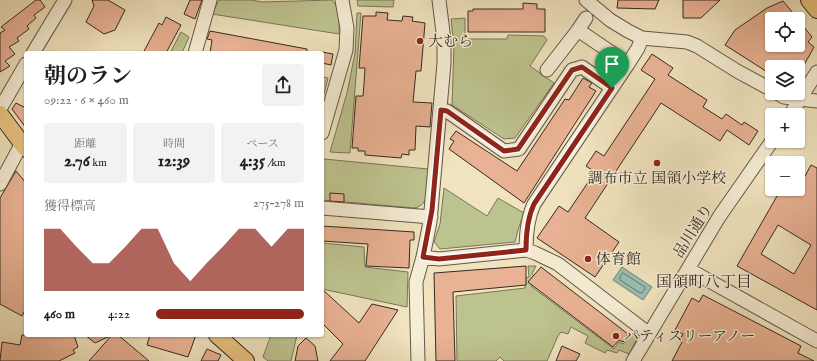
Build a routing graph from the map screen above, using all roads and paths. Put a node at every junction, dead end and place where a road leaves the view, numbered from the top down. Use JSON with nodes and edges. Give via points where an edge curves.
{"nodes":[{"id":1,"x":65,"y":0,"type":"edge"},
{"id":2,"x":210,"y":0,"type":"edge"},
{"id":3,"x":342,"y":0,"type":"edge"},
{"id":4,"x":439,"y":0,"type":"edge"},
{"id":5,"x":586,"y":0,"type":"edge"},
{"id":6,"x":809,"y":0,"type":"edge"},
{"id":7,"x":817,"y":10,"type":"edge"},
{"id":8,"x":586,"y":18,"type":"dead end"},
{"id":9,"x":578,"y":30,"type":"junction"},
{"id":10,"x":642,"y":38,"type":"junction"},
{"id":11,"x":34,"y":51,"type":"edge"},
{"id":12,"x":196,"y":51,"type":"edge"},
{"id":13,"x":628,"y":64,"type":"junction"},
{"id":14,"x":24,"y":67,"type":"edge"},
{"id":15,"x":547,"y":70,"type":"dead end"},
{"id":16,"x":817,"y":72,"type":"edge"},
{"id":17,"x":765,"y":86,"type":"edge"},
{"id":18,"x":612,"y":88,"type":"junction"},
{"id":19,"x":805,"y":92,"type":"edge"},
{"id":20,"x":805,"y":100,"type":"edge"},
{"id":21,"x":817,"y":101,"type":"edge"},
{"id":22,"x":0,"y":109,"type":"edge"},
{"id":23,"x":441,"y":110,"type":"junction"},
{"id":24,"x":0,"y":114,"type":"edge"},
{"id":25,"x":324,"y":126,"type":"edge"},
{"id":26,"x":24,"y":146,"type":"edge"},
{"id":27,"x":767,"y":148,"type":"edge"},
{"id":28,"x":0,"y":184,"type":"edge"},
{"id":29,"x":324,"y":208,"type":"edge"},
{"id":30,"x":431,"y":217,"type":"junction"},
{"id":31,"x":526,"y":250,"type":"junction"},
{"id":32,"x":423,"y":257,"type":"junction"},
{"id":33,"x":688,"y":269,"type":"junction"},
{"id":34,"x":649,"y":334,"type":"junction"},
{"id":35,"x":232,"y":340,"type":"edge"},
{"id":36,"x":817,"y":341,"type":"edge"},
{"id":37,"x":246,"y":361,"type":"edge"},
{"id":38,"x":418,"y":361,"type":"edge"},
{"id":39,"x":633,"y":361,"type":"edge"}],
"edges":[{"from":1,"to":11,"type":"street"},
{"from":2,"to":12,"type":"street"},
{"from":3,"to":25,"type":"street","via":[[347,28],[346,50]]},
{"from":4,"to":23,"type":"street","via":[[444,40]]},
{"from":5,"to":10,"type":"street","via":[[610,20]]},
{"from":6,"to":7,"type":"main road"},
{"from":8,"to":9,"type":"street"},
{"from":9,"to":13,"type":"street"},
{"from":9,"to":15,"type":"street"},
{"from":10,"to":13,"type":"street"},
{"from":10,"to":17,"type":"street","via":[[687,42]]},
{"from":13,"to":18,"type":"street"},
{"from":14,"to":22,"type":"street"},
{"from":16,"to":19,"type":"street"},
{"from":18,"to":23,"type":"street","via":[[582,67],[572,70],[518,149],[512,150],[504,151],[447,111]]},
{"from":18,"to":31,"type":"street","via":[[534,204],[528,223]]},
{"from":20,"to":21,"type":"street"},
{"from":23,"to":30,"type":"street"},
{"from":24,"to":26,"type":"main road"},
{"from":26,"to":28,"type":"street"},
{"from":27,"to":33,"type":"street","name":"品川通り"},
{"from":29,"to":30,"type":"street"},
{"from":30,"to":32,"type":"street"},
{"from":31,"to":32,"type":"street","via":[[439,259]]},
{"from":31,"to":34,"type":"street","via":[[558,264]]},
{"from":32,"to":38,"type":"street","via":[[416,282]]},
{"from":33,"to":34,"type":"street","name":"品川通り"},
{"from":33,"to":36,"type":"street"},
{"from":34,"to":39,"type":"street","name":"品川通り"},
{"from":35,"to":37,"type":"main road"}]}
